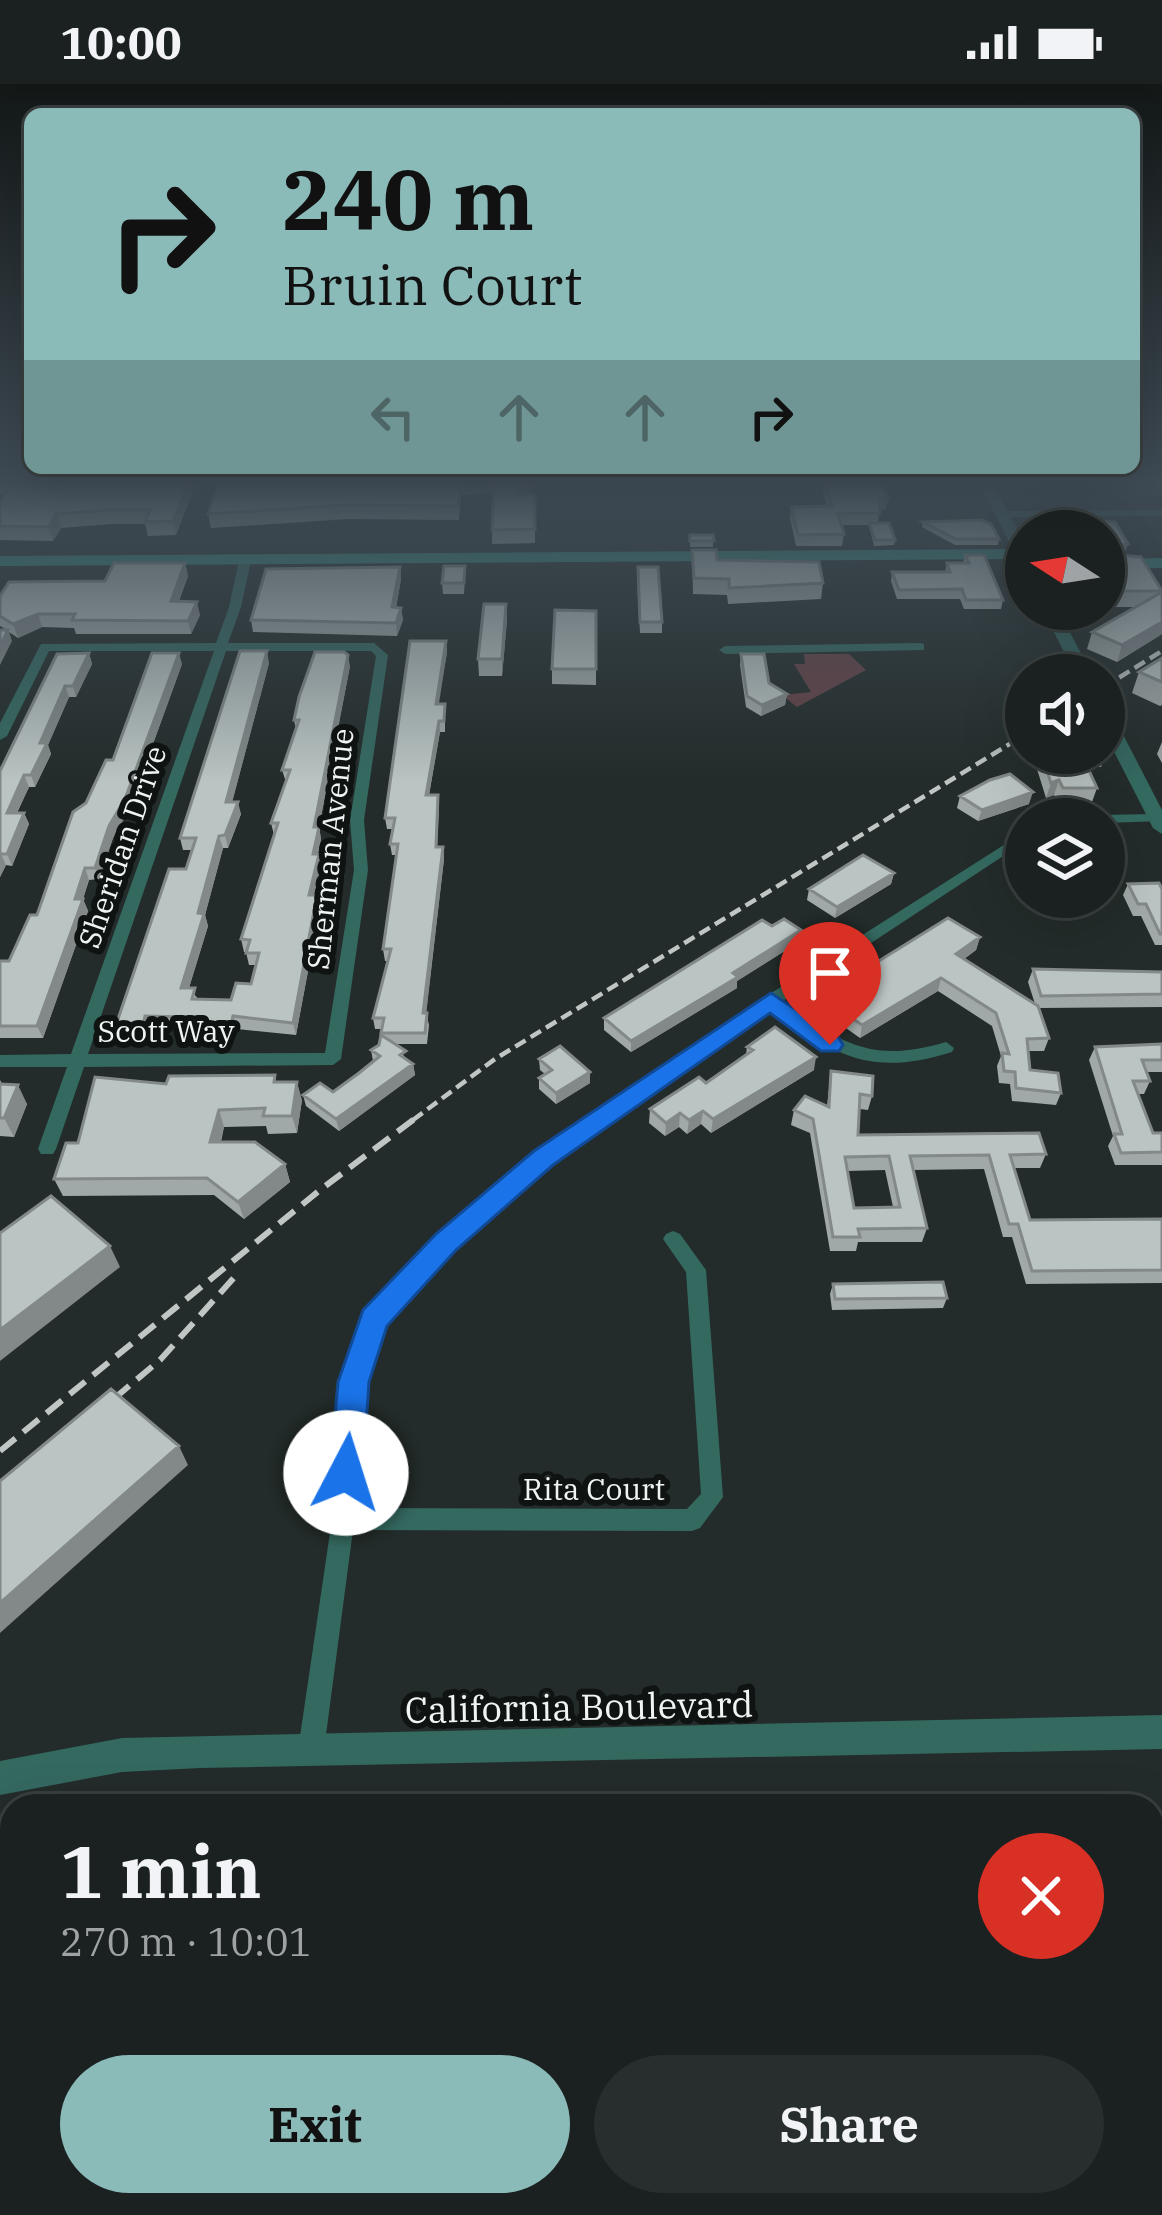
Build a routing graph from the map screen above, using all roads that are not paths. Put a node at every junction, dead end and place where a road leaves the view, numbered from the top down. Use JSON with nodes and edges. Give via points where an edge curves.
{"nodes":[{"id":1,"x":238,"y":584,"type":"edge"},
{"id":2,"x":920,"y":646,"type":"dead end"},
{"id":3,"x":221,"y":647,"type":"junction"},
{"id":4,"x":725,"y":650,"type":"dead end"},
{"id":5,"x":0,"y":736,"type":"edge"},
{"id":6,"x":1125,"y":756,"type":"edge"},
{"id":7,"x":1125,"y":821,"type":"edge"},
{"id":8,"x":1159,"y":823,"type":"edge"},
{"id":9,"x":1005,"y":850,"type":"edge"},
{"id":10,"x":771,"y":1001,"type":"junction"},
{"id":11,"x":946,"y":1048,"type":"dead end"},
{"id":12,"x":333,"y":1059,"type":"joint"},
{"id":13,"x":76,"y":1060,"type":"junction"},
{"id":14,"x":0,"y":1061,"type":"edge"},
{"id":15,"x":47,"y":1149,"type":"dead end"},
{"id":16,"x":673,"y":1239,"type":"dead end"},
{"id":17,"x":343,"y":1519,"type":"junction"},
{"id":18,"x":1162,"y":1732,"type":"edge"},
{"id":19,"x":311,"y":1750,"type":"junction"},
{"id":20,"x":0,"y":1778,"type":"edge"}],
"edges":[{"from":1,"to":3,"type":"street","name":"Sheridan Drive"},
{"from":2,"to":4,"type":"street"},
{"from":3,"to":5,"type":"street","via":[[44,646]]},
{"from":3,"to":12,"type":"street","name":"Sherman Avenue","via":[[374,647],[382,656]]},
{"from":3,"to":13,"type":"street","name":"Sheridan Drive"},
{"from":6,"to":8,"type":"street"},
{"from":7,"to":8,"type":"street"},
{"from":9,"to":10,"type":"street"},
{"from":10,"to":11,"type":"street","via":[[830,1045],[870,1058],[919,1059]]},
{"from":10,"to":17,"type":"street","via":[[543,1158],[446,1242],[374,1319],[354,1382]]},
{"from":12,"to":13,"type":"street","name":"Scott Way"},
{"from":13,"to":14,"type":"street","name":"Scott Way"},
{"from":13,"to":15,"type":"street","name":"Sheridan Drive"},
{"from":16,"to":17,"type":"street","name":"Rita Court","via":[[696,1270],[712,1497],[692,1520]]},
{"from":17,"to":19,"type":"street"},
{"from":18,"to":19,"type":"street","name":"California Boulevard"},
{"from":19,"to":20,"type":"street","name":"California Boulevard","via":[[122,1755]]}]}
